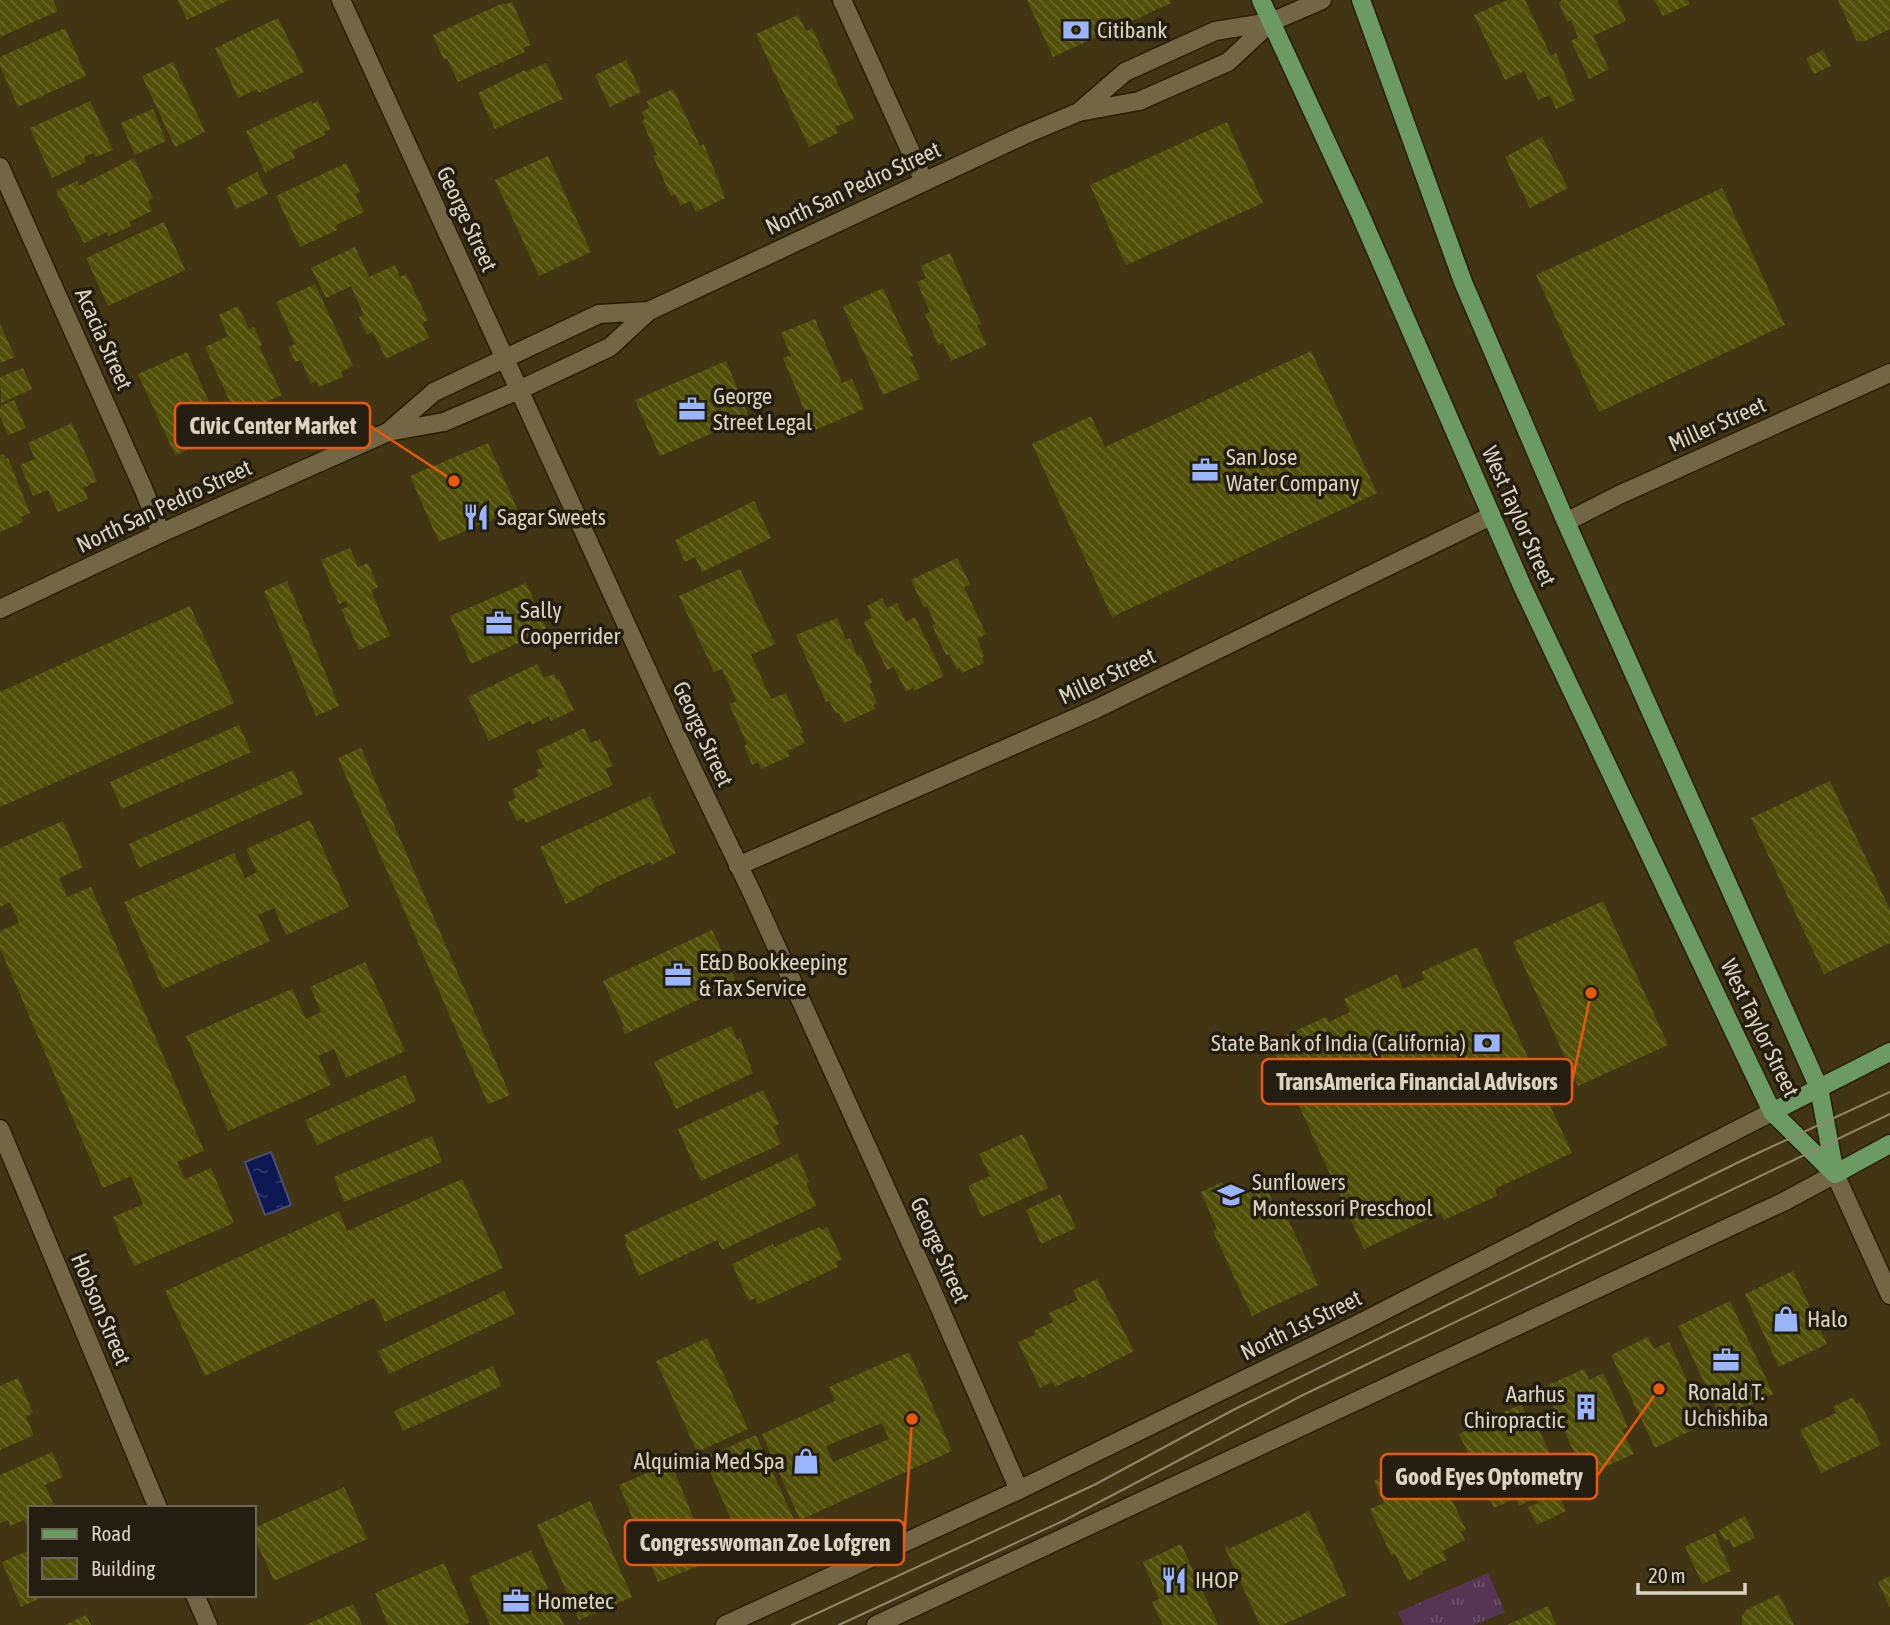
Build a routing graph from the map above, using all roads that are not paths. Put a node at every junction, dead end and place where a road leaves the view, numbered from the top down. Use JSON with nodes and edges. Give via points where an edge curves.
{"nodes":[{"id":1,"x":341,"y":0,"type":"edge"},
{"id":2,"x":842,"y":0,"type":"edge"},
{"id":3,"x":1261,"y":0,"type":"edge"},
{"id":4,"x":1322,"y":0,"type":"edge"},
{"id":5,"x":1361,"y":0,"type":"edge"},
{"id":6,"x":1271,"y":22,"type":"junction"},
{"id":7,"x":1079,"y":112,"type":"junction"},
{"id":8,"x":0,"y":167,"type":"edge"},
{"id":9,"x":924,"y":181,"type":"junction"},
{"id":10,"x":649,"y":311,"type":"junction"},
{"id":11,"x":506,"y":359,"type":"junction"},
{"id":12,"x":1890,"y":373,"type":"edge"},
{"id":13,"x":519,"y":390,"type":"junction"},
{"id":14,"x":388,"y":432,"type":"junction"},
{"id":15,"x":1490,"y":516,"type":"junction"},
{"id":16,"x":1566,"y":522,"type":"junction"},
{"id":17,"x":161,"y":533,"type":"junction"},
{"id":18,"x":0,"y":609,"type":"edge"},
{"id":19,"x":738,"y":866,"type":"junction"},
{"id":20,"x":1890,"y":1052,"type":"edge"},
{"id":21,"x":1819,"y":1088,"type":"junction"},
{"id":22,"x":1772,"y":1112,"type":"junction"},
{"id":23,"x":0,"y":1129,"type":"edge"},
{"id":24,"x":1890,"y":1144,"type":"edge"},
{"id":25,"x":1835,"y":1174,"type":"junction"},
{"id":26,"x":1890,"y":1295,"type":"edge"},
{"id":27,"x":1020,"y":1490,"type":"junction"},
{"id":28,"x":157,"y":1506,"type":"edge"},
{"id":29,"x":196,"y":1597,"type":"edge"},
{"id":30,"x":208,"y":1625,"type":"edge"},
{"id":31,"x":725,"y":1625,"type":"edge"},
{"id":32,"x":876,"y":1625,"type":"edge"}],
"edges":[{"from":1,"to":11,"type":"street","name":"George Street"},
{"from":2,"to":9,"type":"street"},
{"from":3,"to":6,"type":"main road","name":"West Taylor Street"},
{"from":4,"to":6,"type":"street","name":"North San Pedro Street"},
{"from":5,"to":16,"type":"main road","name":"West Taylor Street","via":[[1463,282]]},
{"from":6,"to":7,"type":"street","name":"North San Pedro Street","via":[[1215,31],[1125,72]]},
{"from":6,"to":7,"type":"street","name":"North San Pedro Street","via":[[1228,62],[1139,101]]},
{"from":6,"to":15,"type":"main road","name":"West Taylor Street","via":[[1360,214]]},
{"from":7,"to":9,"type":"street","name":"North San Pedro Street"},
{"from":8,"to":17,"type":"street","name":"Acacia Street"},
{"from":9,"to":10,"type":"street","name":"North San Pedro Street"},
{"from":10,"to":11,"type":"street","name":"North San Pedro Street","via":[[599,314]]},
{"from":10,"to":13,"type":"street","name":"North San Pedro Street","via":[[610,347]]},
{"from":11,"to":13,"type":"street","name":"George Street"},
{"from":11,"to":14,"type":"street","name":"North San Pedro Street","via":[[434,392]]},
{"from":12,"to":16,"type":"street","name":"Miller Street"},
{"from":13,"to":14,"type":"street","name":"North San Pedro Street","via":[[444,422]]},
{"from":13,"to":19,"type":"street","name":"George Street"},
{"from":14,"to":17,"type":"street","name":"North San Pedro Street"},
{"from":15,"to":19,"type":"street","name":"Miller Street","via":[[1096,709]]},
{"from":15,"to":22,"type":"main road","name":"West Taylor Street"},
{"from":16,"to":21,"type":"main road","name":"West Taylor Street"},
{"from":17,"to":18,"type":"street","name":"North San Pedro Street"},
{"from":19,"to":27,"type":"street","name":"George Street"},
{"from":20,"to":21,"type":"main road","name":"North 1st Street"},
{"from":21,"to":22,"type":"main road","name":"North 1st Street"},
{"from":21,"to":25,"type":"main road","name":"West Taylor Street"},
{"from":22,"to":25,"type":"main road","name":"West Taylor Street"},
{"from":22,"to":27,"type":"street","name":"North 1st Street"},
{"from":23,"to":28,"type":"street","name":"Hobson Street"},
{"from":24,"to":25,"type":"main road"},
{"from":25,"to":26,"type":"street"},
{"from":25,"to":32,"type":"street"},
{"from":27,"to":31,"type":"street","name":"North 1st Street"},
{"from":29,"to":30,"type":"street"}]}
